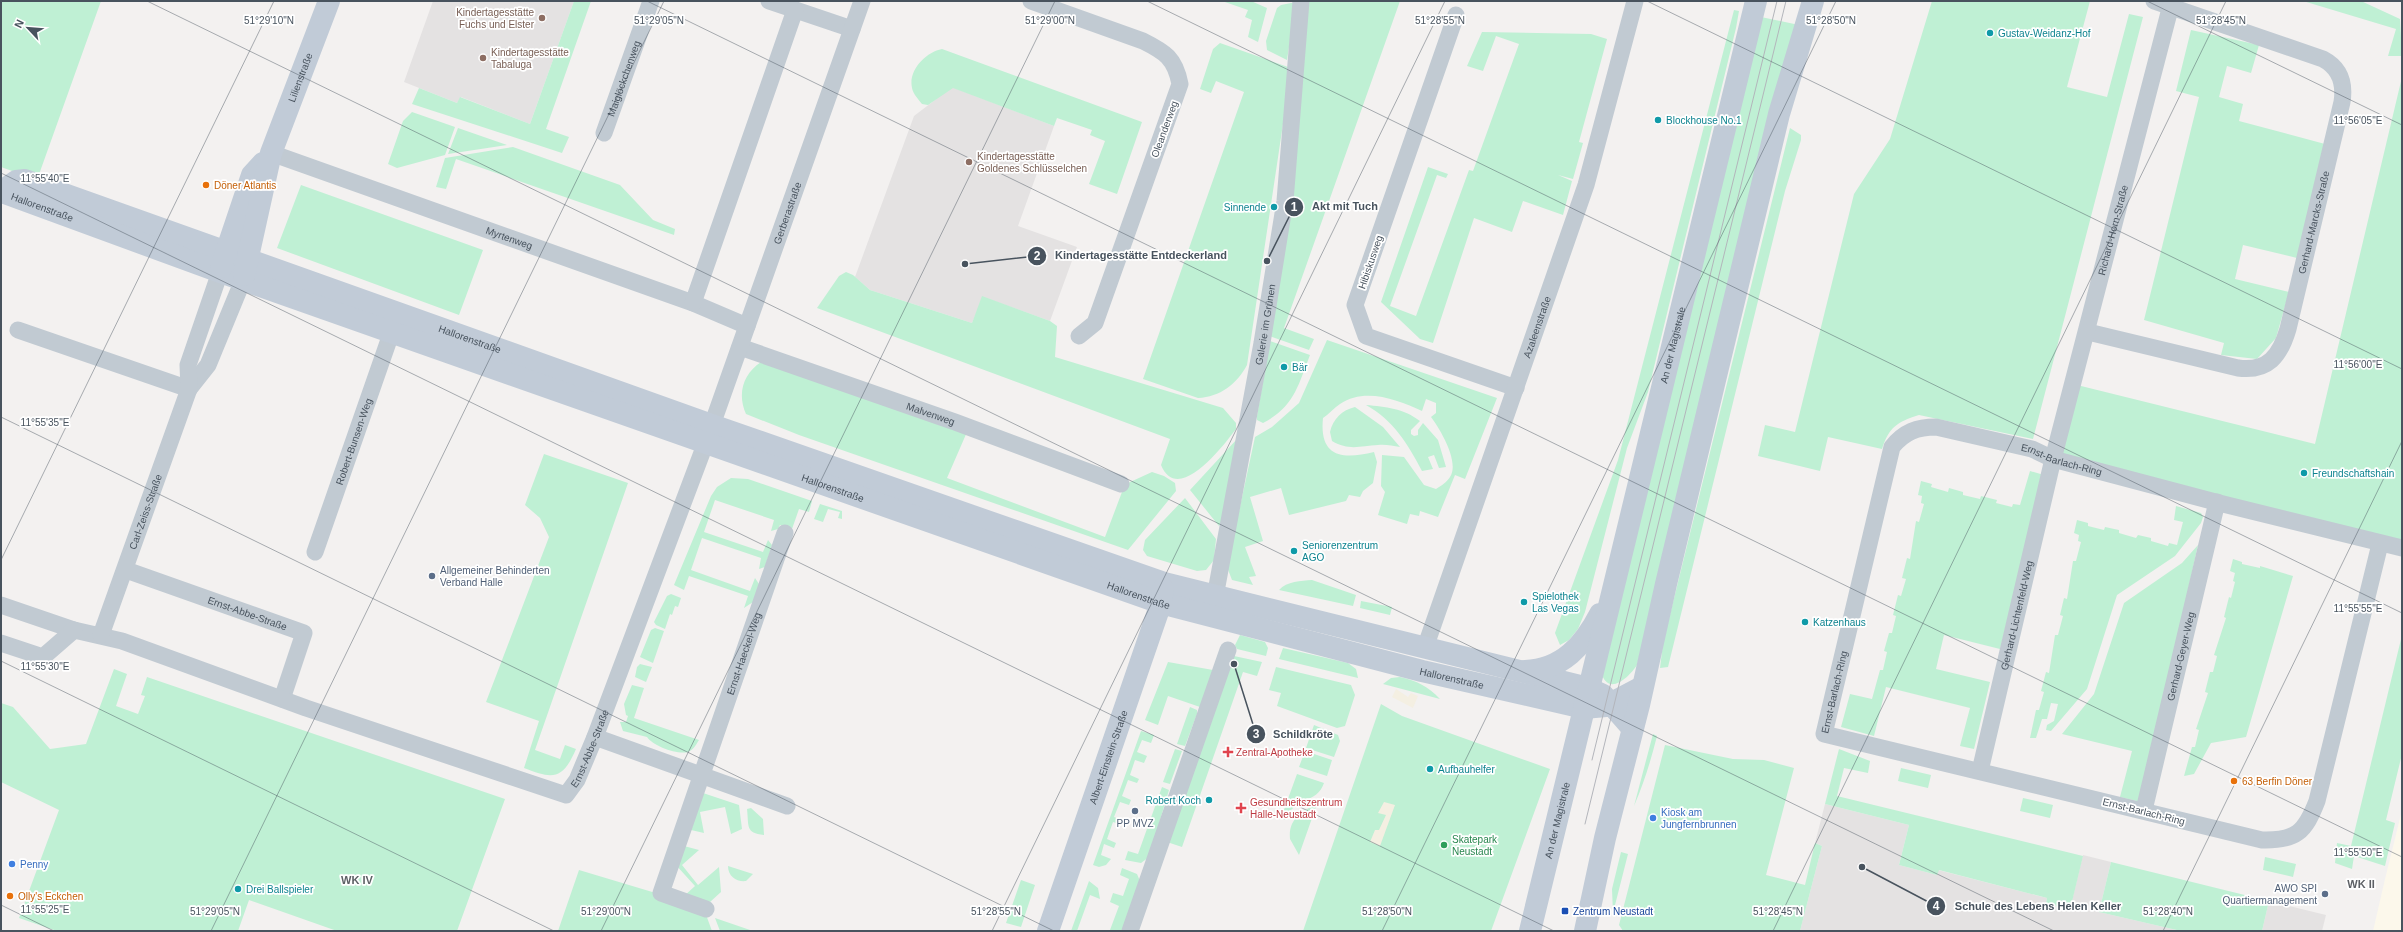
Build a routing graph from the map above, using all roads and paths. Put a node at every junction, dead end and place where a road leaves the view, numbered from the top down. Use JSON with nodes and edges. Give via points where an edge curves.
{"nodes":[{"id":1,"x":329,"y":1,"type":"edge"},
{"id":2,"x":651,"y":1,"type":"edge"},
{"id":3,"x":769,"y":1,"type":"edge"},
{"id":4,"x":862,"y":1,"type":"edge"},
{"id":5,"x":1031,"y":1,"type":"edge"},
{"id":6,"x":1302,"y":1,"type":"edge"},
{"id":7,"x":1635,"y":1,"type":"edge"},
{"id":8,"x":1756,"y":1,"type":"edge"},
{"id":9,"x":1813,"y":1,"type":"edge"},
{"id":10,"x":2154,"y":1,"type":"edge"},
{"id":11,"x":2172,"y":3,"type":"edge"},
{"id":12,"x":795,"y":10,"type":"junction"},
{"id":13,"x":1456,"y":14,"type":"dead end"},
{"id":14,"x":852,"y":29,"type":"junction"},
{"id":15,"x":604,"y":133,"type":"dead end"},
{"id":16,"x":271,"y":153,"type":"junction"},
{"id":17,"x":1,"y":192,"type":"edge"},
{"id":18,"x":223,"y":263,"type":"junction"},
{"id":19,"x":246,"y":271,"type":"junction"},
{"id":20,"x":693,"y":303,"type":"junction"},
{"id":21,"x":747,"y":326,"type":"junction"},
{"id":22,"x":18,"y":330,"type":"dead end"},
{"id":23,"x":392,"y":331,"type":"junction"},
{"id":24,"x":2088,"y":332,"type":"junction"},
{"id":25,"x":1079,"y":336,"type":"dead end"},
{"id":26,"x":740,"y":346,"type":"junction"},
{"id":27,"x":1516,"y":388,"type":"junction"},
{"id":28,"x":189,"y":389,"type":"junction"},
{"id":29,"x":709,"y":434,"type":"junction"},
{"id":30,"x":2053,"y":459,"type":"junction"},
{"id":31,"x":1121,"y":484,"type":"dead end"},
{"id":32,"x":2217,"y":502,"type":"junction"},
{"id":33,"x":785,"y":533,"type":"dead end"},
{"id":34,"x":2380,"y":544,"type":"junction"},
{"id":35,"x":2402,"y":548,"type":"edge"},
{"id":36,"x":315,"y":552,"type":"dead end"},
{"id":37,"x":126,"y":570,"type":"junction"},
{"id":38,"x":1612,"y":591,"type":"junction"},
{"id":39,"x":1163,"y":593,"type":"junction"},
{"id":40,"x":1215,"y":597,"type":"junction"},
{"id":41,"x":1,"y":604,"type":"edge"},
{"id":42,"x":74,"y":630,"type":"junction"},
{"id":43,"x":101,"y":635,"type":"junction"},
{"id":44,"x":1,"y":643,"type":"edge"},
{"id":45,"x":1425,"y":648,"type":"junction"},
{"id":46,"x":1228,"y":650,"type":"dead end"},
{"id":47,"x":1518,"y":671,"type":"junction"},
{"id":48,"x":1642,"y":687,"type":"junction"},
{"id":49,"x":1586,"y":698,"type":"junction"},
{"id":50,"x":282,"y":699,"type":"junction"},
{"id":51,"x":1611,"y":704,"type":"junction"},
{"id":52,"x":1632,"y":728,"type":"junction"},
{"id":53,"x":595,"y":737,"type":"junction"},
{"id":54,"x":1980,"y":771,"type":"junction"},
{"id":55,"x":702,"y":774,"type":"junction"},
{"id":56,"x":787,"y":806,"type":"dead end"},
{"id":57,"x":2144,"y":810,"type":"junction"},
{"id":58,"x":706,"y":909,"type":"dead end"},
{"id":59,"x":1048,"y":931,"type":"edge"},
{"id":60,"x":1130,"y":931,"type":"edge"},
{"id":61,"x":1530,"y":931,"type":"edge"},
{"id":62,"x":1585,"y":931,"type":"edge"}],
"edges":[{"from":1,"to":16,"type":"street","name":"Lilienstraße"},
{"from":2,"to":15,"type":"street","name":"Maiglöckchenweg"},
{"from":3,"to":12,"type":"street"},
{"from":4,"to":14,"type":"street","name":"Gerberastraße"},
{"from":5,"to":25,"type":"street","name":"Oleanderweg","via":[[1143,41],[1161,50],[1174,62],[1180,84],[1095,323]]},
{"from":6,"to":40,"type":"street","name":"Galerie im Grünen","via":[[1285,202]]},
{"from":7,"to":27,"type":"street","name":"Azaleenstraße","via":[[1586,185]]},
{"from":8,"to":38,"type":"street","name":"An der Magistrale"},
{"from":9,"to":48,"type":"street","via":[[1779,114]]},
{"from":10,"to":11,"type":"street","name":"Gerhard-Marcks-Straße"},
{"from":11,"to":24,"type":"street","name":"Richard-Horn-Straße"},
{"from":11,"to":24,"type":"street","name":"Gerhard-Marcks-Straße","via":[[2323,59],[2340,74],[2342,102],[2288,329],[2280,349],[2270,361],[2262,366],[2247,369]]},
{"from":12,"to":14,"type":"street"},
{"from":12,"to":20,"type":"street"},
{"from":13,"to":27,"type":"street","name":"Hibiskusweg","via":[[1355,306],[1366,336]]},
{"from":14,"to":21,"type":"street","name":"Gerberastraße"},
{"from":16,"to":18,"type":"street","name":"Lilienstraße","via":[[252,175]]},
{"from":16,"to":19,"type":"street","name":"Lilienstraße"},
{"from":16,"to":20,"type":"street","name":"Myrtenweg"},
{"from":17,"to":18,"type":"street","name":"Hallorenstraße"},
{"from":18,"to":19,"type":"street","name":"Hallorenstraße"},
{"from":18,"to":28,"type":"street","name":"Carl-Zeiss-Straße","via":[[188,365]]},
{"from":19,"to":23,"type":"street","name":"Hallorenstraße"},
{"from":19,"to":28,"type":"street","name":"Carl-Zeiss-Straße","via":[[208,366]]},
{"from":19,"to":29,"type":"street","name":"Hallorenstraße"},
{"from":20,"to":21,"type":"street","name":"Myrtenweg"},
{"from":21,"to":26,"type":"street","name":"Gerberastraße"},
{"from":22,"to":28,"type":"street"},
{"from":23,"to":29,"type":"street","name":"Hallorenstraße"},
{"from":23,"to":36,"type":"street","name":"Robert-Bunsen-Weg"},
{"from":24,"to":30,"type":"street","name":"Richard-Horn-Straße"},
{"from":26,"to":29,"type":"street","name":"Gerberastraße"},
{"from":26,"to":31,"type":"street","name":"Malvenweg"},
{"from":27,"to":45,"type":"street","name":"Azaleenstraße"},
{"from":28,"to":37,"type":"street","name":"Carl-Zeiss-Straße"},
{"from":29,"to":39,"type":"street","name":"Hallorenstraße"},
{"from":29,"to":53,"type":"street","name":"Ernst-Abbe-Straße"},
{"from":30,"to":32,"type":"street","name":"Ernst-Barlach-Ring"},
{"from":30,"to":54,"type":"street","name":"Gerhard-Lichtenfeld-Weg"},
{"from":30,"to":54,"type":"street","name":"Ernst-Barlach-Ring","via":[[2032,449],[1936,427],[1921,427],[1900,437],[1892,447],[1860,580],[1824,734]]},
{"from":32,"to":34,"type":"street","name":"Ernst-Barlach-Ring"},
{"from":32,"to":57,"type":"street","name":"Gerhard-Geyer-Weg"},
{"from":33,"to":55,"type":"street","name":"Ernst-Haeckel-Weg"},
{"from":34,"to":35,"type":"street","name":"Ernst-Barlach-Ring"},
{"from":34,"to":57,"type":"street","name":"Ernst-Barlach-Ring","via":[[2317,801],[2311,818],[2298,833],[2284,840],[2262,840]]},
{"from":37,"to":43,"type":"street","name":"Carl-Zeiss-Straße"},
{"from":37,"to":50,"type":"street","name":"Ernst-Abbe-Straße","via":[[304,633]]},
{"from":38,"to":47,"type":"street","via":[[1591,632],[1577,649],[1550,667]]},
{"from":38,"to":49,"type":"street","name":"An der Magistrale"},
{"from":39,"to":40,"type":"street","name":"Hallorenstraße"},
{"from":39,"to":49,"type":"street","name":"Hallorenstraße","via":[[1422,671]]},
{"from":39,"to":59,"type":"street","name":"Albert-Einstein-Straße"},
{"from":40,"to":45,"type":"street","name":"Hallorenstraße"},
{"from":41,"to":42,"type":"street","name":"Ernst-Abbe-Straße"},
{"from":42,"to":43,"type":"street","name":"Ernst-Abbe-Straße"},
{"from":42,"to":44,"type":"street","via":[[43,657]]},
{"from":43,"to":50,"type":"street","name":"Ernst-Abbe-Straße"},
{"from":45,"to":47,"type":"street","name":"Hallorenstraße"},
{"from":46,"to":60,"type":"street"},
{"from":47,"to":49,"type":"street","name":"Hallorenstraße"},
{"from":48,"to":51,"type":"street"},
{"from":48,"to":52,"type":"street"},
{"from":49,"to":51,"type":"street","via":[[1603,696]]},
{"from":49,"to":61,"type":"street","name":"An der Magistrale"},
{"from":50,"to":53,"type":"street","name":"Ernst-Abbe-Straße","via":[[515,780],[566,795],[577,780]]},
{"from":51,"to":52,"type":"street"},
{"from":52,"to":62,"type":"street"},
{"from":53,"to":55,"type":"street"},
{"from":54,"to":57,"type":"street","name":"Ernst-Barlach-Ring"},
{"from":55,"to":56,"type":"street"},
{"from":55,"to":58,"type":"street","name":"Ernst-Haeckel-Weg","via":[[661,893]]}]}
